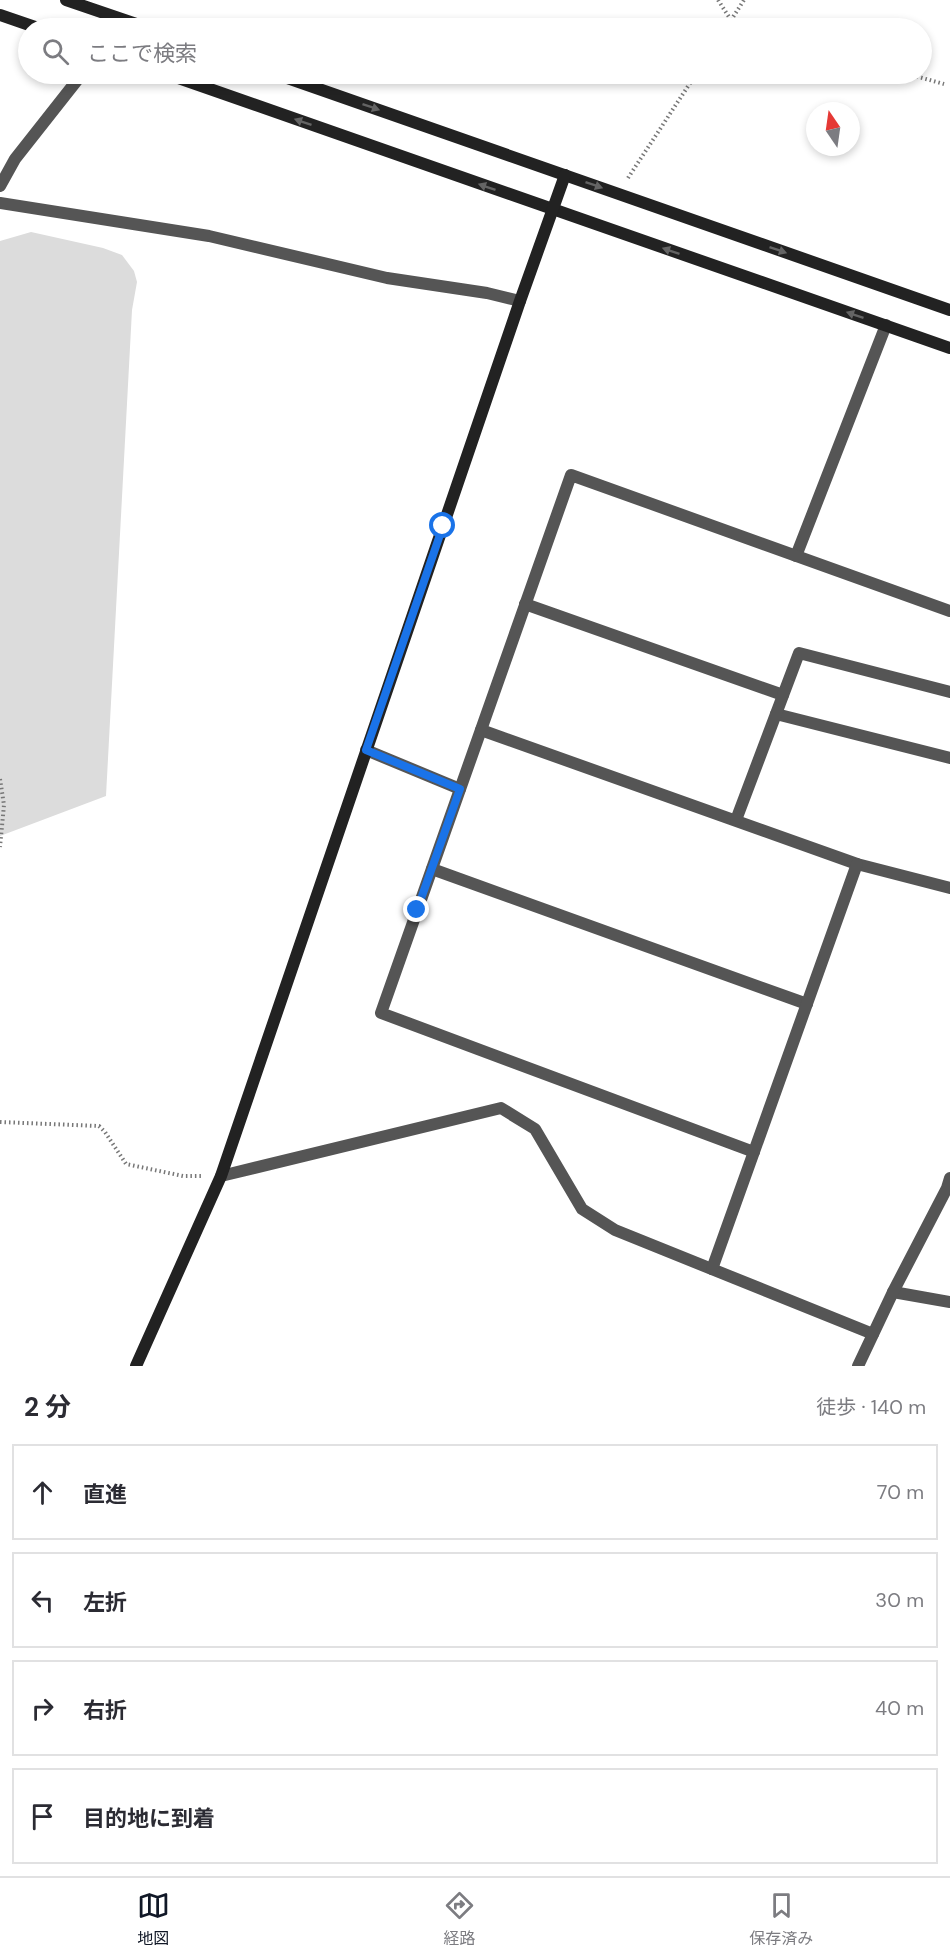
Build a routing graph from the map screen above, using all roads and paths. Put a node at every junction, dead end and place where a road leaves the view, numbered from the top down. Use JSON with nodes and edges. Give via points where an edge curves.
{"nodes":[{"id":1,"x":66,"y":0,"type":"edge"},
{"id":2,"x":718,"y":0,"type":"edge"},
{"id":3,"x":744,"y":0,"type":"edge"},
{"id":4,"x":0,"y":15,"type":"edge"},
{"id":5,"x":104,"y":18,"type":"edge"},
{"id":6,"x":730,"y":18,"type":"edge"},
{"id":7,"x":732,"y":18,"type":"edge"},
{"id":8,"x":18,"y":21,"type":"edge"},
{"id":9,"x":932,"y":81,"type":"edge"},
{"id":10,"x":74,"y":84,"type":"edge"},
{"id":11,"x":195,"y":84,"type":"edge"},
{"id":12,"x":305,"y":84,"type":"edge"},
{"id":13,"x":690,"y":84,"type":"edge"},
{"id":14,"x":944,"y":84,"type":"dead end"},
{"id":15,"x":565,"y":175,"type":"junction"},
{"id":16,"x":0,"y":186,"type":"edge"},
{"id":17,"x":618,"y":194,"type":"junction"},
{"id":18,"x":0,"y":203,"type":"edge"},
{"id":19,"x":553,"y":210,"type":"junction"},
{"id":20,"x":520,"y":301,"type":"junction"},
{"id":21,"x":950,"y":310,"type":"edge"},
{"id":22,"x":886,"y":325,"type":"junction"},
{"id":23,"x":950,"y":348,"type":"edge"},
{"id":24,"x":796,"y":556,"type":"junction"},
{"id":25,"x":525,"y":604,"type":"junction"},
{"id":26,"x":950,"y":611,"type":"edge"},
{"id":27,"x":950,"y":678,"type":"edge"},
{"id":28,"x":948,"y":692,"type":"edge"},
{"id":29,"x":783,"y":695,"type":"junction"},
{"id":30,"x":776,"y":714,"type":"junction"},
{"id":31,"x":481,"y":730,"type":"junction"},
{"id":32,"x":366,"y":750,"type":"junction"},
{"id":33,"x":950,"y":758,"type":"edge"},
{"id":34,"x":0,"y":779,"type":"edge"},
{"id":35,"x":460,"y":789,"type":"junction"},
{"id":36,"x":736,"y":820,"type":"junction"},
{"id":37,"x":0,"y":847,"type":"edge"},
{"id":38,"x":857,"y":864,"type":"junction"},
{"id":39,"x":432,"y":869,"type":"junction"},
{"id":40,"x":950,"y":888,"type":"edge"},
{"id":41,"x":807,"y":1004,"type":"junction"},
{"id":42,"x":0,"y":1122,"type":"edge"},
{"id":43,"x":754,"y":1152,"type":"junction"},
{"id":44,"x":221,"y":1176,"type":"junction"},
{"id":45,"x":950,"y":1178,"type":"edge"},
{"id":46,"x":712,"y":1269,"type":"junction"},
{"id":47,"x":893,"y":1292,"type":"junction"},
{"id":48,"x":950,"y":1302,"type":"edge"},
{"id":49,"x":873,"y":1334,"type":"junction"},
{"id":50,"x":136,"y":1366,"type":"edge"},
{"id":51,"x":858,"y":1366,"type":"edge"}],
"edges":[{"from":1,"to":5,"type":"street"},
{"from":2,"to":6,"type":"path"},
{"from":3,"to":7,"type":"path"},
{"from":4,"to":8,"type":"street"},
{"from":9,"to":14,"type":"path"},
{"from":10,"to":16,"type":"street","via":[[15,159]]},
{"from":19,"to":11,"type":"street","one_way":true},
{"from":12,"to":15,"type":"street","one_way":true},
{"from":13,"to":17,"type":"path"},
{"from":15,"to":17,"type":"street","one_way":true},
{"from":15,"to":19,"type":"street"},
{"from":17,"to":21,"type":"street","one_way":true},
{"from":18,"to":20,"type":"street","via":[[209,236],[387,278]]},
{"from":19,"to":20,"type":"street"},
{"from":22,"to":19,"type":"street","one_way":true},
{"from":20,"to":32,"type":"street"},
{"from":22,"to":23,"type":"street"},
{"from":22,"to":24,"type":"street"},
{"from":24,"to":25,"type":"street","via":[[571,475]]},
{"from":24,"to":26,"type":"street"},
{"from":25,"to":29,"type":"street"},
{"from":25,"to":31,"type":"street"},
{"from":27,"to":28,"type":"street"},
{"from":28,"to":29,"type":"street","via":[[799,653]]},
{"from":29,"to":30,"type":"street"},
{"from":30,"to":33,"type":"street"},
{"from":30,"to":36,"type":"street"},
{"from":31,"to":35,"type":"street"},
{"from":31,"to":36,"type":"street"},
{"from":32,"to":35,"type":"street"},
{"from":32,"to":44,"type":"street"},
{"from":34,"to":37,"type":"path","via":[[4,805]]},
{"from":35,"to":39,"type":"street"},
{"from":36,"to":38,"type":"street"},
{"from":38,"to":40,"type":"street"},
{"from":38,"to":41,"type":"street"},
{"from":39,"to":41,"type":"street"},
{"from":39,"to":43,"type":"street","via":[[381,1012]]},
{"from":41,"to":43,"type":"street"},
{"from":42,"to":44,"type":"path","via":[[99,1126],[126,1164],[183,1176]]},
{"from":43,"to":46,"type":"street"},
{"from":44,"to":46,"type":"street","via":[[501,1108],[535,1129],[582,1209],[615,1230]]},
{"from":44,"to":50,"type":"street"},
{"from":45,"to":47,"type":"street"},
{"from":46,"to":49,"type":"street"},
{"from":47,"to":48,"type":"street"},
{"from":47,"to":49,"type":"street"},
{"from":49,"to":51,"type":"street"}]}
